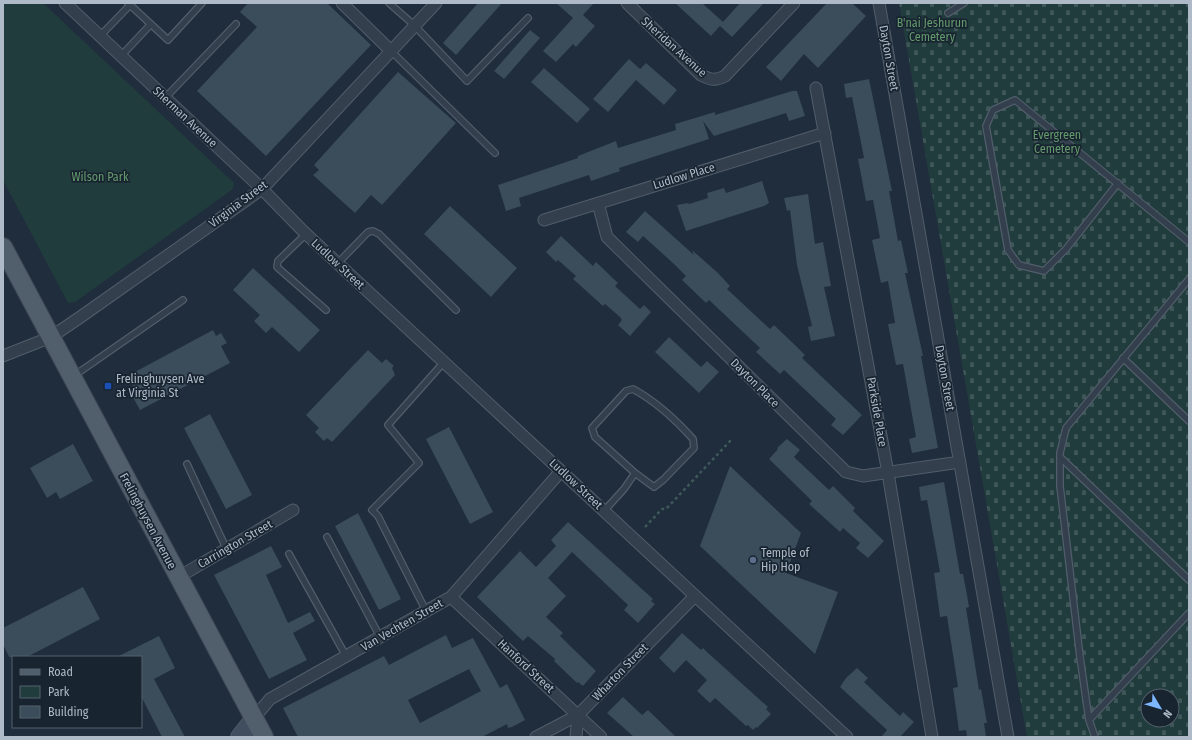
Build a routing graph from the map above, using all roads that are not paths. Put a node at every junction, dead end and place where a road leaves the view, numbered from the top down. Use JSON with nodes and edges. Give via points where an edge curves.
{"nodes":[{"id":1,"x":202,"y":3,"type":"edge"},
{"id":2,"x":342,"y":3,"type":"edge"},
{"id":3,"x":389,"y":3,"type":"edge"},
{"id":4,"x":436,"y":3,"type":"edge"},
{"id":5,"x":626,"y":3,"type":"edge"},
{"id":6,"x":794,"y":3,"type":"edge"},
{"id":7,"x":879,"y":3,"type":"edge"},
{"id":8,"x":964,"y":3,"type":"edge"},
{"id":9,"x":68,"y":4,"type":"edge"},
{"id":10,"x":129,"y":4,"type":"edge"},
{"id":11,"x":948,"y":13,"type":"dead end"},
{"id":12,"x":528,"y":18,"type":"dead end"},
{"id":13,"x":151,"y":24,"type":"junction"},
{"id":14,"x":236,"y":24,"type":"dead end"},
{"id":15,"x":414,"y":25,"type":"junction"},
{"id":16,"x":100,"y":36,"type":"junction"},
{"id":17,"x":390,"y":50,"type":"junction"},
{"id":18,"x":121,"y":56,"type":"junction"},
{"id":19,"x":816,"y":88,"type":"dead end"},
{"id":20,"x":165,"y":98,"type":"junction"},
{"id":21,"x":825,"y":133,"type":"junction"},
{"id":22,"x":495,"y":153,"type":"dead end"},
{"id":23,"x":1118,"y":183,"type":"junction"},
{"id":24,"x":262,"y":189,"type":"junction"},
{"id":25,"x":598,"y":203,"type":"junction"},
{"id":26,"x":544,"y":220,"type":"dead end"},
{"id":27,"x":305,"y":233,"type":"junction"},
{"id":28,"x":1189,"y":242,"type":"edge"},
{"id":29,"x":3,"y":247,"type":"edge"},
{"id":30,"x":338,"y":263,"type":"junction"},
{"id":31,"x":1189,"y":279,"type":"edge"},
{"id":32,"x":183,"y":300,"type":"dead end"},
{"id":33,"x":326,"y":310,"type":"dead end"},
{"id":34,"x":456,"y":310,"type":"dead end"},
{"id":35,"x":51,"y":337,"type":"junction"},
{"id":36,"x":3,"y":356,"type":"edge"},
{"id":37,"x":1123,"y":358,"type":"junction"},
{"id":38,"x":444,"y":362,"type":"junction"},
{"id":39,"x":73,"y":376,"type":"junction"},
{"id":40,"x":1189,"y":421,"type":"edge"},
{"id":41,"x":1060,"y":457,"type":"junction"},
{"id":42,"x":960,"y":462,"type":"junction"},
{"id":43,"x":187,"y":464,"type":"dead end"},
{"id":44,"x":561,"y":471,"type":"junction"},
{"id":45,"x":635,"y":473,"type":"junction"},
{"id":46,"x":888,"y":473,"type":"junction"},
{"id":47,"x":293,"y":510,"type":"dead end"},
{"id":48,"x":604,"y":511,"type":"junction"},
{"id":49,"x":327,"y":537,"type":"dead end"},
{"id":50,"x":226,"y":548,"type":"junction"},
{"id":51,"x":289,"y":554,"type":"dead end"},
{"id":52,"x":178,"y":578,"type":"junction"},
{"id":53,"x":1189,"y":580,"type":"edge"},
{"id":54,"x":695,"y":596,"type":"junction"},
{"id":55,"x":451,"y":597,"type":"junction"},
{"id":56,"x":426,"y":612,"type":"junction"},
{"id":57,"x":1189,"y":613,"type":"edge"},
{"id":58,"x":380,"y":638,"type":"junction"},
{"id":59,"x":346,"y":656,"type":"junction"},
{"id":60,"x":578,"y":715,"type":"junction"},
{"id":61,"x":254,"y":718,"type":"junction"},
{"id":62,"x":1089,"y":720,"type":"junction"},
{"id":63,"x":239,"y":737,"type":"edge"},
{"id":64,"x":264,"y":737,"type":"edge"},
{"id":65,"x":536,"y":737,"type":"edge"},
{"id":66,"x":576,"y":737,"type":"edge"},
{"id":67,"x":601,"y":737,"type":"edge"},
{"id":68,"x":847,"y":737,"type":"edge"},
{"id":69,"x":932,"y":737,"type":"edge"},
{"id":70,"x":1008,"y":737,"type":"edge"},
{"id":71,"x":1095,"y":737,"type":"edge"}],
"edges":[{"from":1,"to":13,"type":"lane","via":[[168,40]]},
{"from":2,"to":17,"type":"street"},
{"from":3,"to":15,"type":"lane"},
{"from":4,"to":15,"type":"street","name":"Virginia Street"},
{"from":5,"to":6,"type":"street","name":"Sheridan Avenue","via":[[701,75],[710,80],[718,80],[725,76]]},
{"from":7,"to":42,"type":"street","name":"Dayton Street"},
{"from":8,"to":11,"type":"lane"},
{"from":9,"to":16,"type":"street","name":"Sherman Avenue"},
{"from":10,"to":13,"type":"lane"},
{"from":10,"to":16,"type":"lane"},
{"from":12,"to":15,"type":"lane","via":[[467,81]]},
{"from":13,"to":18,"type":"lane"},
{"from":14,"to":20,"type":"lane"},
{"from":15,"to":17,"type":"street","name":"Virginia Street"},
{"from":16,"to":18,"type":"street","name":"Sherman Avenue"},
{"from":17,"to":22,"type":"lane"},
{"from":17,"to":24,"type":"street","name":"Virginia Street"},
{"from":18,"to":20,"type":"street","name":"Sherman Avenue"},
{"from":19,"to":21,"type":"street","name":"Parkside Place"},
{"from":20,"to":24,"type":"street","name":"Sherman Avenue"},
{"from":21,"to":25,"type":"street","name":"Ludlow Place"},
{"from":21,"to":46,"type":"street","name":"Parkside Place"},
{"from":23,"to":23,"type":"lane","via":[[1014,100],[993,110],[986,126],[1008,250],[1018,265],[1044,271],[1066,249]]},
{"from":23,"to":28,"type":"lane"},
{"from":24,"to":27,"type":"street","name":"Sherman Avenue"},
{"from":24,"to":35,"type":"street","name":"Virginia Street"},
{"from":25,"to":26,"type":"street","name":"Ludlow Place"},
{"from":25,"to":46,"type":"street","name":"Dayton Place","via":[[607,237],[846,472],[863,476]]},
{"from":27,"to":30,"type":"street","name":"Ludlow Street"},
{"from":27,"to":33,"type":"lane","via":[[278,261],[277,267]]},
{"from":29,"to":35,"type":"main road","name":"Frelinghuysen Avenue"},
{"from":30,"to":34,"type":"lane","via":[[368,232],[373,231]]},
{"from":30,"to":38,"type":"street","name":"Ludlow Street"},
{"from":31,"to":37,"type":"lane"},
{"from":32,"to":39,"type":"lane"},
{"from":35,"to":36,"type":"street","name":"Virginia Street"},
{"from":35,"to":39,"type":"main road","name":"Frelinghuysen Avenue"},
{"from":37,"to":40,"type":"lane"},
{"from":37,"to":41,"type":"lane","via":[[1066,428]]},
{"from":38,"to":44,"type":"street","name":"Ludlow Street"},
{"from":38,"to":56,"type":"lane","via":[[388,425],[419,463],[372,510],[378,516]]},
{"from":39,"to":52,"type":"main road","name":"Frelinghuysen Avenue"},
{"from":41,"to":53,"type":"lane"},
{"from":41,"to":62,"type":"lane","via":[[1060,486]]},
{"from":42,"to":46,"type":"street","name":"Dayton Place"},
{"from":42,"to":70,"type":"street","name":"Dayton Street"},
{"from":43,"to":50,"type":"lane"},
{"from":44,"to":48,"type":"street","name":"Ludlow Street"},
{"from":44,"to":55,"type":"street","name":"Van Vechten Street"},
{"from":45,"to":45,"type":"lane","via":[[595,437],[592,428],[626,392],[633,389],[645,395],[684,429],[693,438],[694,448],[654,487]]},
{"from":45,"to":48,"type":"lane"},
{"from":46,"to":69,"type":"street","name":"Parkside Place"},
{"from":47,"to":50,"type":"street","name":"Carrington Street"},
{"from":48,"to":54,"type":"street","name":"Ludlow Street"},
{"from":49,"to":58,"type":"lane"},
{"from":50,"to":52,"type":"street","name":"Carrington Street"},
{"from":51,"to":59,"type":"lane"},
{"from":52,"to":61,"type":"main road","name":"Frelinghuysen Avenue"},
{"from":54,"to":60,"type":"street","name":"Wharton Street"},
{"from":54,"to":68,"type":"street","name":"Ludlow Street"},
{"from":55,"to":56,"type":"street","name":"Van Vechten Street"},
{"from":55,"to":60,"type":"street","name":"Hanford Street"},
{"from":56,"to":58,"type":"street","name":"Van Vechten Street"},
{"from":57,"to":62,"type":"lane"},
{"from":58,"to":59,"type":"street","name":"Van Vechten Street"},
{"from":59,"to":61,"type":"street","name":"Van Vechten Street","via":[[270,699]]},
{"from":60,"to":65,"type":"street","name":"Wharton Street"},
{"from":60,"to":66,"type":"street"},
{"from":60,"to":67,"type":"street","name":"Hanford Street"},
{"from":61,"to":63,"type":"main road"},
{"from":61,"to":64,"type":"main road","name":"Frelinghuysen Avenue"},
{"from":62,"to":71,"type":"lane"}]}
